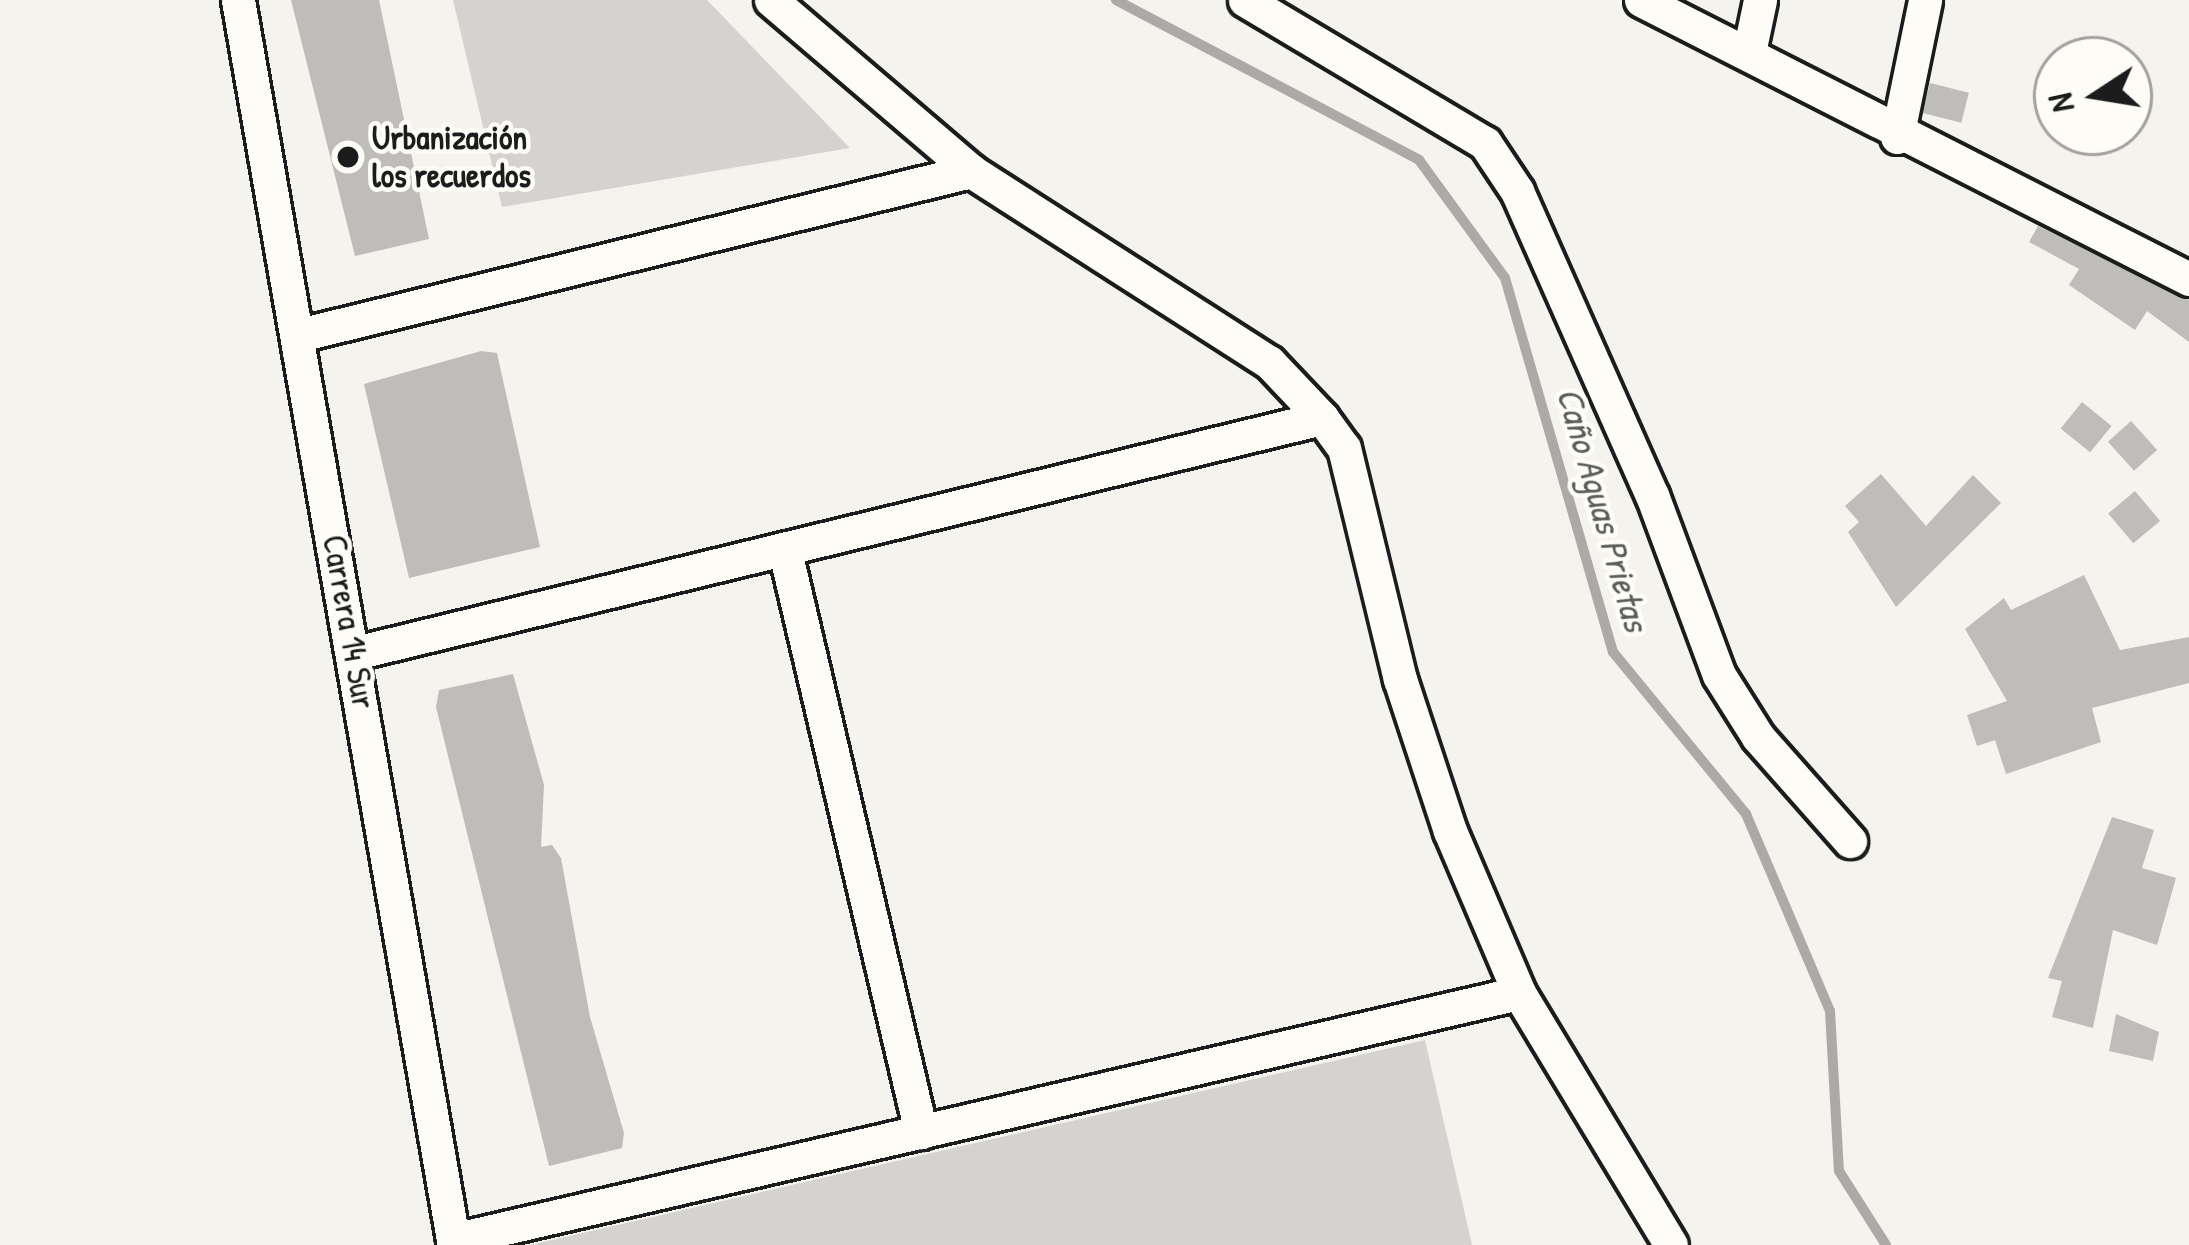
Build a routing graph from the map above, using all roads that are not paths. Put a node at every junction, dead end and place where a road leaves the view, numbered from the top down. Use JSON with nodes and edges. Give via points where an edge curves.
{"nodes":[{"id":1,"x":238,"y":0,"type":"edge"},
{"id":2,"x":772,"y":0,"type":"edge"},
{"id":3,"x":1245,"y":0,"type":"edge"},
{"id":4,"x":1641,"y":0,"type":"edge"},
{"id":5,"x":1760,"y":0,"type":"edge"},
{"id":6,"x":1925,"y":0,"type":"edge"},
{"id":7,"x":1750,"y":48,"type":"junction"},
{"id":8,"x":1897,"y":137,"type":"junction"},
{"id":9,"x":970,"y":171,"type":"junction"},
{"id":10,"x":2189,"y":279,"type":"edge"},
{"id":11,"x":299,"y":335,"type":"junction"},
{"id":12,"x":1322,"y":418,"type":"junction"},
{"id":13,"x":785,"y":551,"type":"junction"},
{"id":14,"x":355,"y":652,"type":"junction"},
{"id":15,"x":1850,"y":841,"type":"dead end"},
{"id":16,"x":1519,"y":993,"type":"junction"},
{"id":17,"x":921,"y":1132,"type":"junction"},
{"id":18,"x":453,"y":1243,"type":"edge"},
{"id":19,"x":1658,"y":1243,"type":"edge"}],
"edges":[{"from":1,"to":11,"type":"street","name":"Carrera 14 Sur"},
{"from":2,"to":9,"type":"street"},
{"from":3,"to":15,"type":"street","via":[[1485,143],[1517,191],[1652,495],[1719,675],[1758,737]]},
{"from":4,"to":7,"type":"street"},
{"from":5,"to":7,"type":"street"},
{"from":6,"to":8,"type":"street"},
{"from":7,"to":8,"type":"street"},
{"from":8,"to":10,"type":"street","via":[[2063,207]]},
{"from":9,"to":11,"type":"street"},
{"from":9,"to":12,"type":"street","via":[[1269,362]]},
{"from":11,"to":14,"type":"street","name":"Carrera 14 Sur"},
{"from":12,"to":13,"type":"street"},
{"from":12,"to":16,"type":"street","via":[[1344,448],[1400,680],[1450,830]]},
{"from":13,"to":14,"type":"street"},
{"from":13,"to":17,"type":"street"},
{"from":14,"to":18,"type":"street","name":"Carrera 14 Sur"},
{"from":16,"to":17,"type":"street"},
{"from":16,"to":19,"type":"street"},
{"from":17,"to":18,"type":"street"}]}
